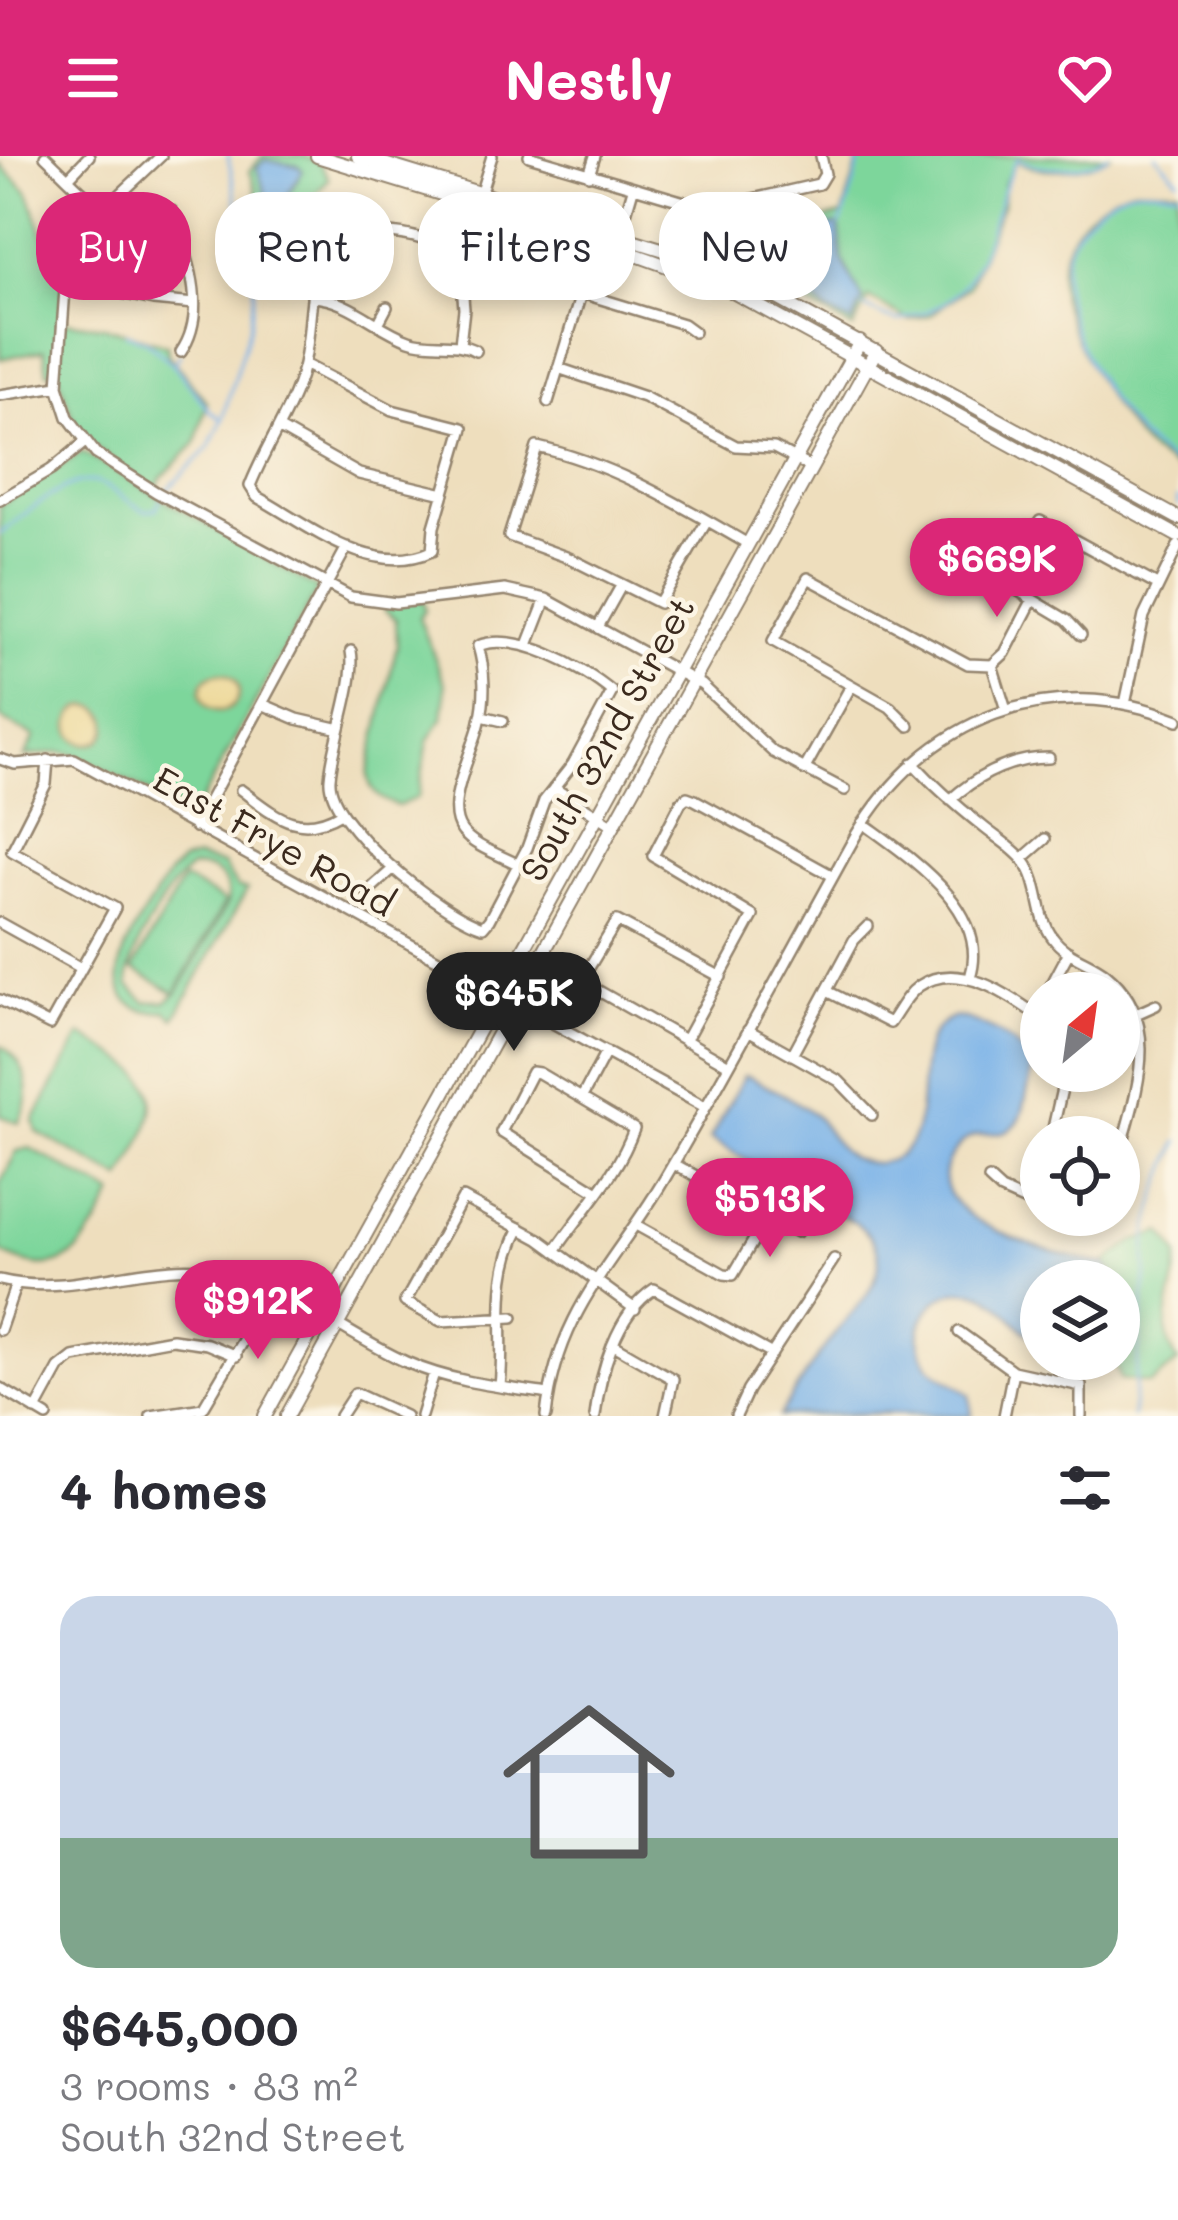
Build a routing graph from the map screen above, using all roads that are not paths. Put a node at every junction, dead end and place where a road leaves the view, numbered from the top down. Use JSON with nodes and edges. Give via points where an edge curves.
{"nodes":[{"id":1,"x":45,"y":156,"type":"edge"},
{"id":2,"x":89,"y":156,"type":"edge"},
{"id":3,"x":161,"y":156,"type":"edge"},
{"id":4,"x":317,"y":156,"type":"edge"},
{"id":5,"x":358,"y":156,"type":"edge"},
{"id":6,"x":492,"y":156,"type":"edge"},
{"id":7,"x":529,"y":156,"type":"edge"},
{"id":8,"x":595,"y":156,"type":"edge"},
{"id":9,"x":821,"y":156,"type":"edge"},
{"id":10,"x":589,"y":175,"type":"junction"},
{"id":11,"x":68,"y":178,"type":"junction"},
{"id":12,"x":633,"y":189,"type":"junction"},
{"id":13,"x":83,"y":192,"type":"edge"},
{"id":14,"x":122,"y":192,"type":"edge"},
{"id":15,"x":452,"y":192,"type":"edge"},
{"id":16,"x":458,"y":192,"type":"edge"},
{"id":17,"x":480,"y":192,"type":"edge"},
{"id":18,"x":632,"y":192,"type":"edge"},
{"id":19,"x":635,"y":249,"type":"edge"},
{"id":20,"x":635,"y":252,"type":"edge"},
{"id":21,"x":191,"y":272,"type":"edge"},
{"id":22,"x":64,"y":300,"type":"edge"},
{"id":23,"x":153,"y":300,"type":"edge"},
{"id":24,"x":312,"y":300,"type":"edge"},
{"id":25,"x":334,"y":300,"type":"edge"},
{"id":26,"x":463,"y":300,"type":"edge"},
{"id":27,"x":579,"y":300,"type":"edge"},
{"id":28,"x":601,"y":300,"type":"edge"},
{"id":29,"x":194,"y":304,"type":"junction"},
{"id":30,"x":387,"y":307,"type":"dead end"},
{"id":31,"x":377,"y":324,"type":"junction"},
{"id":32,"x":694,"y":332,"type":"dead end"},
{"id":33,"x":860,"y":342,"type":"junction"},
{"id":34,"x":460,"y":344,"type":"junction"},
{"id":35,"x":476,"y":351,"type":"dead end"},
{"id":36,"x":877,"y":351,"type":"junction"},
{"id":37,"x":181,"y":352,"type":"dead end"},
{"id":38,"x":852,"y":356,"type":"junction"},
{"id":39,"x":304,"y":364,"type":"junction"},
{"id":40,"x":869,"y":365,"type":"junction"},
{"id":41,"x":558,"y":368,"type":"junction"},
{"id":42,"x":58,"y":386,"type":"junction"},
{"id":43,"x":0,"y":395,"type":"edge"},
{"id":44,"x":548,"y":402,"type":"dead end"},
{"id":45,"x":278,"y":428,"type":"junction"},
{"id":46,"x":84,"y":443,"type":"junction"},
{"id":47,"x":796,"y":458,"type":"junction"},
{"id":48,"x":812,"y":468,"type":"junction"},
{"id":49,"x":444,"y":494,"type":"junction"},
{"id":50,"x":0,"y":500,"type":"edge"},
{"id":51,"x":1178,"y":518,"type":"edge"},
{"id":52,"x":707,"y":520,"type":"junction"},
{"id":53,"x":1178,"y":536,"type":"edge"},
{"id":54,"x":748,"y":544,"type":"junction"},
{"id":55,"x":1178,"y":546,"type":"edge"},
{"id":56,"x":347,"y":547,"type":"junction"},
{"id":57,"x":1157,"y":585,"type":"junction"},
{"id":58,"x":326,"y":586,"type":"junction"},
{"id":59,"x":621,"y":586,"type":"junction"},
{"id":60,"x":546,"y":599,"type":"junction"},
{"id":61,"x":1032,"y":601,"type":"junction"},
{"id":62,"x":598,"y":627,"type":"junction"},
{"id":63,"x":1081,"y":635,"type":"dead end"},
{"id":64,"x":528,"y":645,"type":"junction"},
{"id":65,"x":351,"y":651,"type":"dead end"},
{"id":66,"x":992,"y":665,"type":"junction"},
{"id":67,"x":678,"y":671,"type":"junction"},
{"id":68,"x":694,"y":680,"type":"junction"},
{"id":69,"x":851,"y":686,"type":"junction"},
{"id":70,"x":262,"y":704,"type":"junction"},
{"id":71,"x":1125,"y":704,"type":"junction"},
{"id":72,"x":1006,"y":710,"type":"junction"},
{"id":73,"x":482,"y":716,"type":"junction"},
{"id":74,"x":740,"y":719,"type":"junction"},
{"id":75,"x":1178,"y":720,"type":"edge"},
{"id":76,"x":503,"y":721,"type":"dead end"},
{"id":77,"x":909,"y":726,"type":"dead end"},
{"id":78,"x":336,"y":728,"type":"junction"},
{"id":79,"x":728,"y":729,"type":"dead end"},
{"id":80,"x":1048,"y":758,"type":"dead end"},
{"id":81,"x":0,"y":759,"type":"edge"},
{"id":82,"x":48,"y":760,"type":"junction"},
{"id":83,"x":913,"y":763,"type":"junction"},
{"id":84,"x":804,"y":770,"type":"junction"},
{"id":85,"x":554,"y":788,"type":"junction"},
{"id":86,"x":241,"y":790,"type":"dead end"},
{"id":87,"x":845,"y":790,"type":"dead end"},
{"id":88,"x":950,"y":800,"type":"junction"},
{"id":89,"x":341,"y":813,"type":"junction"},
{"id":90,"x":597,"y":817,"type":"junction"},
{"id":91,"x":863,"y":823,"type":"junction"},
{"id":92,"x":614,"y":826,"type":"junction"},
{"id":93,"x":195,"y":827,"type":"junction"},
{"id":94,"x":1045,"y":839,"type":"dead end"},
{"id":95,"x":1022,"y":859,"type":"junction"},
{"id":96,"x":519,"y":865,"type":"junction"},
{"id":97,"x":394,"y":868,"type":"junction"},
{"id":98,"x":833,"y":876,"type":"junction"},
{"id":99,"x":367,"y":892,"type":"dead end"},
{"id":100,"x":0,"y":923,"type":"edge"},
{"id":101,"x":868,"y":926,"type":"dead end"},
{"id":102,"x":1069,"y":952,"type":"junction"},
{"id":103,"x":81,"y":968,"type":"junction"},
{"id":104,"x":1058,"y":972,"type":"edge"},
{"id":105,"x":1104,"y":972,"type":"edge"},
{"id":106,"x":721,"y":977,"type":"junction"},
{"id":107,"x":970,"y":978,"type":"junction"},
{"id":108,"x":826,"y":991,"type":"junction"},
{"id":109,"x":500,"y":994,"type":"junction"},
{"id":110,"x":0,"y":1000,"type":"edge"},
{"id":111,"x":516,"y":1002,"type":"junction"},
{"id":112,"x":1020,"y":1003,"type":"edge"},
{"id":113,"x":1156,"y":1005,"type":"dead end"},
{"id":114,"x":1140,"y":1012,"type":"edge"},
{"id":115,"x":748,"y":1030,"type":"junction"},
{"id":116,"x":1140,"y":1032,"type":"edge"},
{"id":117,"x":685,"y":1041,"type":"junction"},
{"id":118,"x":606,"y":1052,"type":"junction"},
{"id":119,"x":792,"y":1055,"type":"junction"},
{"id":120,"x":729,"y":1065,"type":"junction"},
{"id":121,"x":1140,"y":1074,"type":"edge"},
{"id":122,"x":582,"y":1097,"type":"junction"},
{"id":123,"x":705,"y":1107,"type":"junction"},
{"id":124,"x":872,"y":1115,"type":"dead end"},
{"id":125,"x":674,"y":1164,"type":"junction"},
{"id":126,"x":989,"y":1179,"type":"dead end"},
{"id":127,"x":598,"y":1192,"type":"junction"},
{"id":128,"x":1020,"y":1198,"type":"edge"},
{"id":129,"x":768,"y":1216,"type":"junction"},
{"id":130,"x":636,"y":1225,"type":"junction"},
{"id":131,"x":520,"y":1228,"type":"junction"},
{"id":132,"x":797,"y":1232,"type":"dead end"},
{"id":133,"x":555,"y":1251,"type":"junction"},
{"id":134,"x":834,"y":1259,"type":"dead end"},
{"id":135,"x":0,"y":1280,"type":"edge"},
{"id":136,"x":596,"y":1280,"type":"junction"},
{"id":137,"x":16,"y":1284,"type":"junction"},
{"id":138,"x":272,"y":1289,"type":"junction"},
{"id":139,"x":634,"y":1309,"type":"junction"},
{"id":140,"x":321,"y":1316,"type":"junction"},
{"id":141,"x":508,"y":1318,"type":"junction"},
{"id":142,"x":338,"y":1325,"type":"junction"},
{"id":143,"x":0,"y":1330,"type":"edge"},
{"id":144,"x":959,"y":1332,"type":"dead end"},
{"id":145,"x":614,"y":1345,"type":"junction"},
{"id":146,"x":772,"y":1354,"type":"junction"},
{"id":147,"x":236,"y":1356,"type":"junction"},
{"id":148,"x":1013,"y":1371,"type":"junction"},
{"id":149,"x":434,"y":1373,"type":"junction"},
{"id":150,"x":500,"y":1386,"type":"junction"},
{"id":151,"x":0,"y":1388,"type":"edge"},
{"id":152,"x":548,"y":1394,"type":"junction"},
{"id":153,"x":41,"y":1413,"type":"edge"},
{"id":154,"x":151,"y":1416,"type":"edge"},
{"id":155,"x":266,"y":1416,"type":"edge"},
{"id":156,"x":287,"y":1416,"type":"edge"},
{"id":157,"x":340,"y":1416,"type":"edge"},
{"id":158,"x":405,"y":1416,"type":"edge"},
{"id":159,"x":421,"y":1416,"type":"edge"},
{"id":160,"x":546,"y":1416,"type":"edge"},
{"id":161,"x":595,"y":1416,"type":"edge"},
{"id":162,"x":665,"y":1416,"type":"edge"},
{"id":163,"x":736,"y":1416,"type":"edge"},
{"id":164,"x":1004,"y":1416,"type":"edge"},
{"id":165,"x":1081,"y":1416,"type":"edge"}],
"edges":[{"from":1,"to":11,"type":"street"},
{"from":2,"to":11,"type":"street"},
{"from":3,"to":14,"type":"street"},
{"from":4,"to":15,"type":"main road"},
{"from":5,"to":16,"type":"main road"},
{"from":6,"to":17,"type":"street"},
{"from":7,"to":10,"type":"street"},
{"from":8,"to":10,"type":"street"},
{"from":9,"to":12,"type":"street","via":[[824,181],[718,204]]},
{"from":10,"to":12,"type":"street"},
{"from":11,"to":13,"type":"street"},
{"from":12,"to":18,"type":"street"},
{"from":19,"to":33,"type":"main road","via":[[740,277]]},
{"from":20,"to":38,"type":"main road","via":[[720,285]]},
{"from":21,"to":29,"type":"street"},
{"from":22,"to":42,"type":"street"},
{"from":23,"to":29,"type":"street"},
{"from":24,"to":39,"type":"street"},
{"from":25,"to":31,"type":"street"},
{"from":26,"to":34,"type":"street"},
{"from":27,"to":41,"type":"street"},
{"from":28,"to":32,"type":"street"},
{"from":29,"to":37,"type":"street"},
{"from":30,"to":31,"type":"street"},
{"from":31,"to":34,"type":"street","via":[[415,342]]},
{"from":33,"to":36,"type":"main road"},
{"from":33,"to":38,"type":"main road","name":"South 32nd Street"},
{"from":34,"to":35,"type":"street"},
{"from":36,"to":40,"type":"main road","name":"South 32nd Street"},
{"from":36,"to":51,"type":"main road"},
{"from":38,"to":40,"type":"main road"},
{"from":38,"to":47,"type":"main road","name":"South 32nd Street"},
{"from":39,"to":45,"type":"street"},
{"from":39,"to":49,"type":"street","via":[[392,410],[463,428]]},
{"from":40,"to":48,"type":"main road","name":"South 32nd Street"},
{"from":40,"to":53,"type":"main road"},
{"from":41,"to":44,"type":"street"},
{"from":41,"to":47,"type":"street","via":[[644,397],[736,446]]},
{"from":42,"to":43,"type":"street"},
{"from":42,"to":46,"type":"street"},
{"from":45,"to":49,"type":"street","via":[[359,474]]},
{"from":45,"to":56,"type":"street","via":[[251,493]]},
{"from":46,"to":50,"type":"street"},
{"from":46,"to":58,"type":"street","via":[[115,469]]},
{"from":47,"to":48,"type":"street"},
{"from":47,"to":54,"type":"main road","name":"South 32nd Street"},
{"from":48,"to":68,"type":"main road","name":"South 32nd Street"},
{"from":49,"to":56,"type":"street","via":[[432,551],[380,559]]},
{"from":52,"to":54,"type":"street"},
{"from":52,"to":59,"type":"street","via":[[659,603]]},
{"from":52,"to":59,"type":"street","via":[[622,474],[537,447],[509,536]]},
{"from":54,"to":67,"type":"main road","name":"South 32nd Street"},
{"from":55,"to":57,"type":"street"},
{"from":56,"to":58,"type":"street"},
{"from":57,"to":61,"type":"street","via":[[1040,521],[1005,584]]},
{"from":57,"to":71,"type":"street"},
{"from":58,"to":60,"type":"street","via":[[387,603],[489,590]]},
{"from":58,"to":70,"type":"street"},
{"from":59,"to":62,"type":"street"},
{"from":60,"to":62,"type":"street"},
{"from":60,"to":64,"type":"street"},
{"from":61,"to":63,"type":"street"},
{"from":61,"to":66,"type":"street"},
{"from":62,"to":67,"type":"street"},
{"from":64,"to":73,"type":"street","via":[[478,646]]},
{"from":64,"to":85,"type":"street","via":[[612,692]]},
{"from":65,"to":78,"type":"street"},
{"from":66,"to":69,"type":"street","via":[[968,664],[808,578],[773,641]]},
{"from":66,"to":72,"type":"street"},
{"from":67,"to":68,"type":"street"},
{"from":67,"to":90,"type":"main road","name":"South 32nd Street"},
{"from":68,"to":74,"type":"street"},
{"from":68,"to":92,"type":"main road","name":"South 32nd Street"},
{"from":69,"to":77,"type":"street"},
{"from":69,"to":84,"type":"street"},
{"from":70,"to":78,"type":"street"},
{"from":70,"to":93,"type":"street"},
{"from":71,"to":72,"type":"street","via":[[1063,700]]},
{"from":71,"to":75,"type":"street"},
{"from":72,"to":83,"type":"street","via":[[962,728]]},
{"from":73,"to":76,"type":"street"},
{"from":73,"to":96,"type":"street","via":[[462,773],[458,827]]},
{"from":74,"to":79,"type":"street"},
{"from":74,"to":84,"type":"street"},
{"from":78,"to":89,"type":"street","via":[[329,787]]},
{"from":80,"to":88,"type":"street","via":[[997,769]]},
{"from":81,"to":82,"type":"street","name":"East Frye Road"},
{"from":82,"to":93,"type":"street","name":"East Frye Road","via":[[74,759]]},
{"from":82,"to":103,"type":"street","via":[[46,784],[12,851],[115,908]]},
{"from":83,"to":88,"type":"street"},
{"from":83,"to":91,"type":"street"},
{"from":84,"to":87,"type":"street"},
{"from":85,"to":90,"type":"street"},
{"from":85,"to":96,"type":"street"},
{"from":86,"to":89,"type":"street","via":[[296,824],[322,825]]},
{"from":88,"to":95,"type":"street"},
{"from":89,"to":97,"type":"street"},
{"from":90,"to":92,"type":"street"},
{"from":90,"to":109,"type":"main road","name":"South 32nd Street"},
{"from":91,"to":98,"type":"street"},
{"from":91,"to":107,"type":"street","via":[[958,908],[972,945]]},
{"from":92,"to":111,"type":"main road","name":"South 32nd Street"},
{"from":93,"to":109,"type":"street","name":"East Frye Road"},
{"from":94,"to":95,"type":"street"},
{"from":95,"to":102,"type":"street","via":[[1049,934]]},
{"from":96,"to":97,"type":"street","via":[[483,927],[419,893]]},
{"from":97,"to":99,"type":"street"},
{"from":98,"to":106,"type":"street","via":[[687,796],[653,856],[753,916]]},
{"from":98,"to":115,"type":"street"},
{"from":100,"to":103,"type":"street"},
{"from":101,"to":108,"type":"street"},
{"from":102,"to":104,"type":"street"},
{"from":102,"to":105,"type":"street"},
{"from":103,"to":110,"type":"street","via":[[50,1025]]},
{"from":106,"to":117,"type":"street"},
{"from":106,"to":117,"type":"street","via":[[617,921],[584,981]]},
{"from":107,"to":108,"type":"street","via":[[943,976],[918,986],[890,1023]]},
{"from":107,"to":112,"type":"street"},
{"from":108,"to":119,"type":"street"},
{"from":109,"to":111,"type":"street","name":"East Frye Road"},
{"from":109,"to":140,"type":"main road","name":"South 32nd Street"},
{"from":111,"to":118,"type":"street","name":"East Frye Road"},
{"from":111,"to":142,"type":"main road","name":"South 32nd Street"},
{"from":113,"to":114,"type":"street"},
{"from":115,"to":119,"type":"street"},
{"from":115,"to":120,"type":"street"},
{"from":116,"to":121,"type":"street"},
{"from":117,"to":120,"type":"street"},
{"from":118,"to":122,"type":"street"},
{"from":118,"to":123,"type":"street","name":"East Frye Road"},
{"from":119,"to":124,"type":"street","via":[[839,1082]]},
{"from":120,"to":123,"type":"street"},
{"from":122,"to":127,"type":"street","via":[[634,1129]]},
{"from":122,"to":127,"type":"street","via":[[532,1072],[501,1132]]},
{"from":123,"to":125,"type":"street"},
{"from":125,"to":129,"type":"street"},
{"from":125,"to":130,"type":"street"},
{"from":126,"to":128,"type":"street"},
{"from":127,"to":133,"type":"street"},
{"from":129,"to":130,"type":"street","via":[[733,1275]]},
{"from":129,"to":132,"type":"street"},
{"from":130,"to":136,"type":"street"},
{"from":131,"to":133,"type":"street"},
{"from":131,"to":141,"type":"street","via":[[504,1267]]},
{"from":131,"to":141,"type":"street","via":[[463,1198],[405,1302],[441,1322]]},
{"from":133,"to":136,"type":"street"},
{"from":134,"to":146,"type":"street"},
{"from":135,"to":137,"type":"street"},
{"from":136,"to":139,"type":"street"},
{"from":136,"to":152,"type":"street","via":[[564,1336]]},
{"from":137,"to":138,"type":"street","via":[[194,1268]]},
{"from":137,"to":143,"type":"street"},
{"from":138,"to":140,"type":"street"},
{"from":138,"to":147,"type":"street"},
{"from":139,"to":145,"type":"street"},
{"from":139,"to":146,"type":"street","via":[[654,1289]]},
{"from":140,"to":142,"type":"street"},
{"from":140,"to":155,"type":"main road","name":"South 32nd Street"},
{"from":141,"to":150,"type":"street"},
{"from":142,"to":149,"type":"street"},
{"from":142,"to":156,"type":"main road","name":"South 32nd Street"},
{"from":144,"to":148,"type":"street"},
{"from":145,"to":161,"type":"street"},
{"from":145,"to":162,"type":"street","via":[[673,1379]]},
{"from":146,"to":163,"type":"street"},
{"from":147,"to":153,"type":"street","via":[[172,1340],[81,1356],[63,1364]]},
{"from":147,"to":154,"type":"street","via":[[203,1408]]},
{"from":148,"to":164,"type":"street"},
{"from":148,"to":165,"type":"street","via":[[1081,1386]]},
{"from":149,"to":150,"type":"street"},
{"from":149,"to":159,"type":"street"},
{"from":150,"to":152,"type":"street"},
{"from":151,"to":153,"type":"street"},
{"from":152,"to":160,"type":"street"},
{"from":157,"to":158,"type":"street","via":[[355,1393]]}]}
